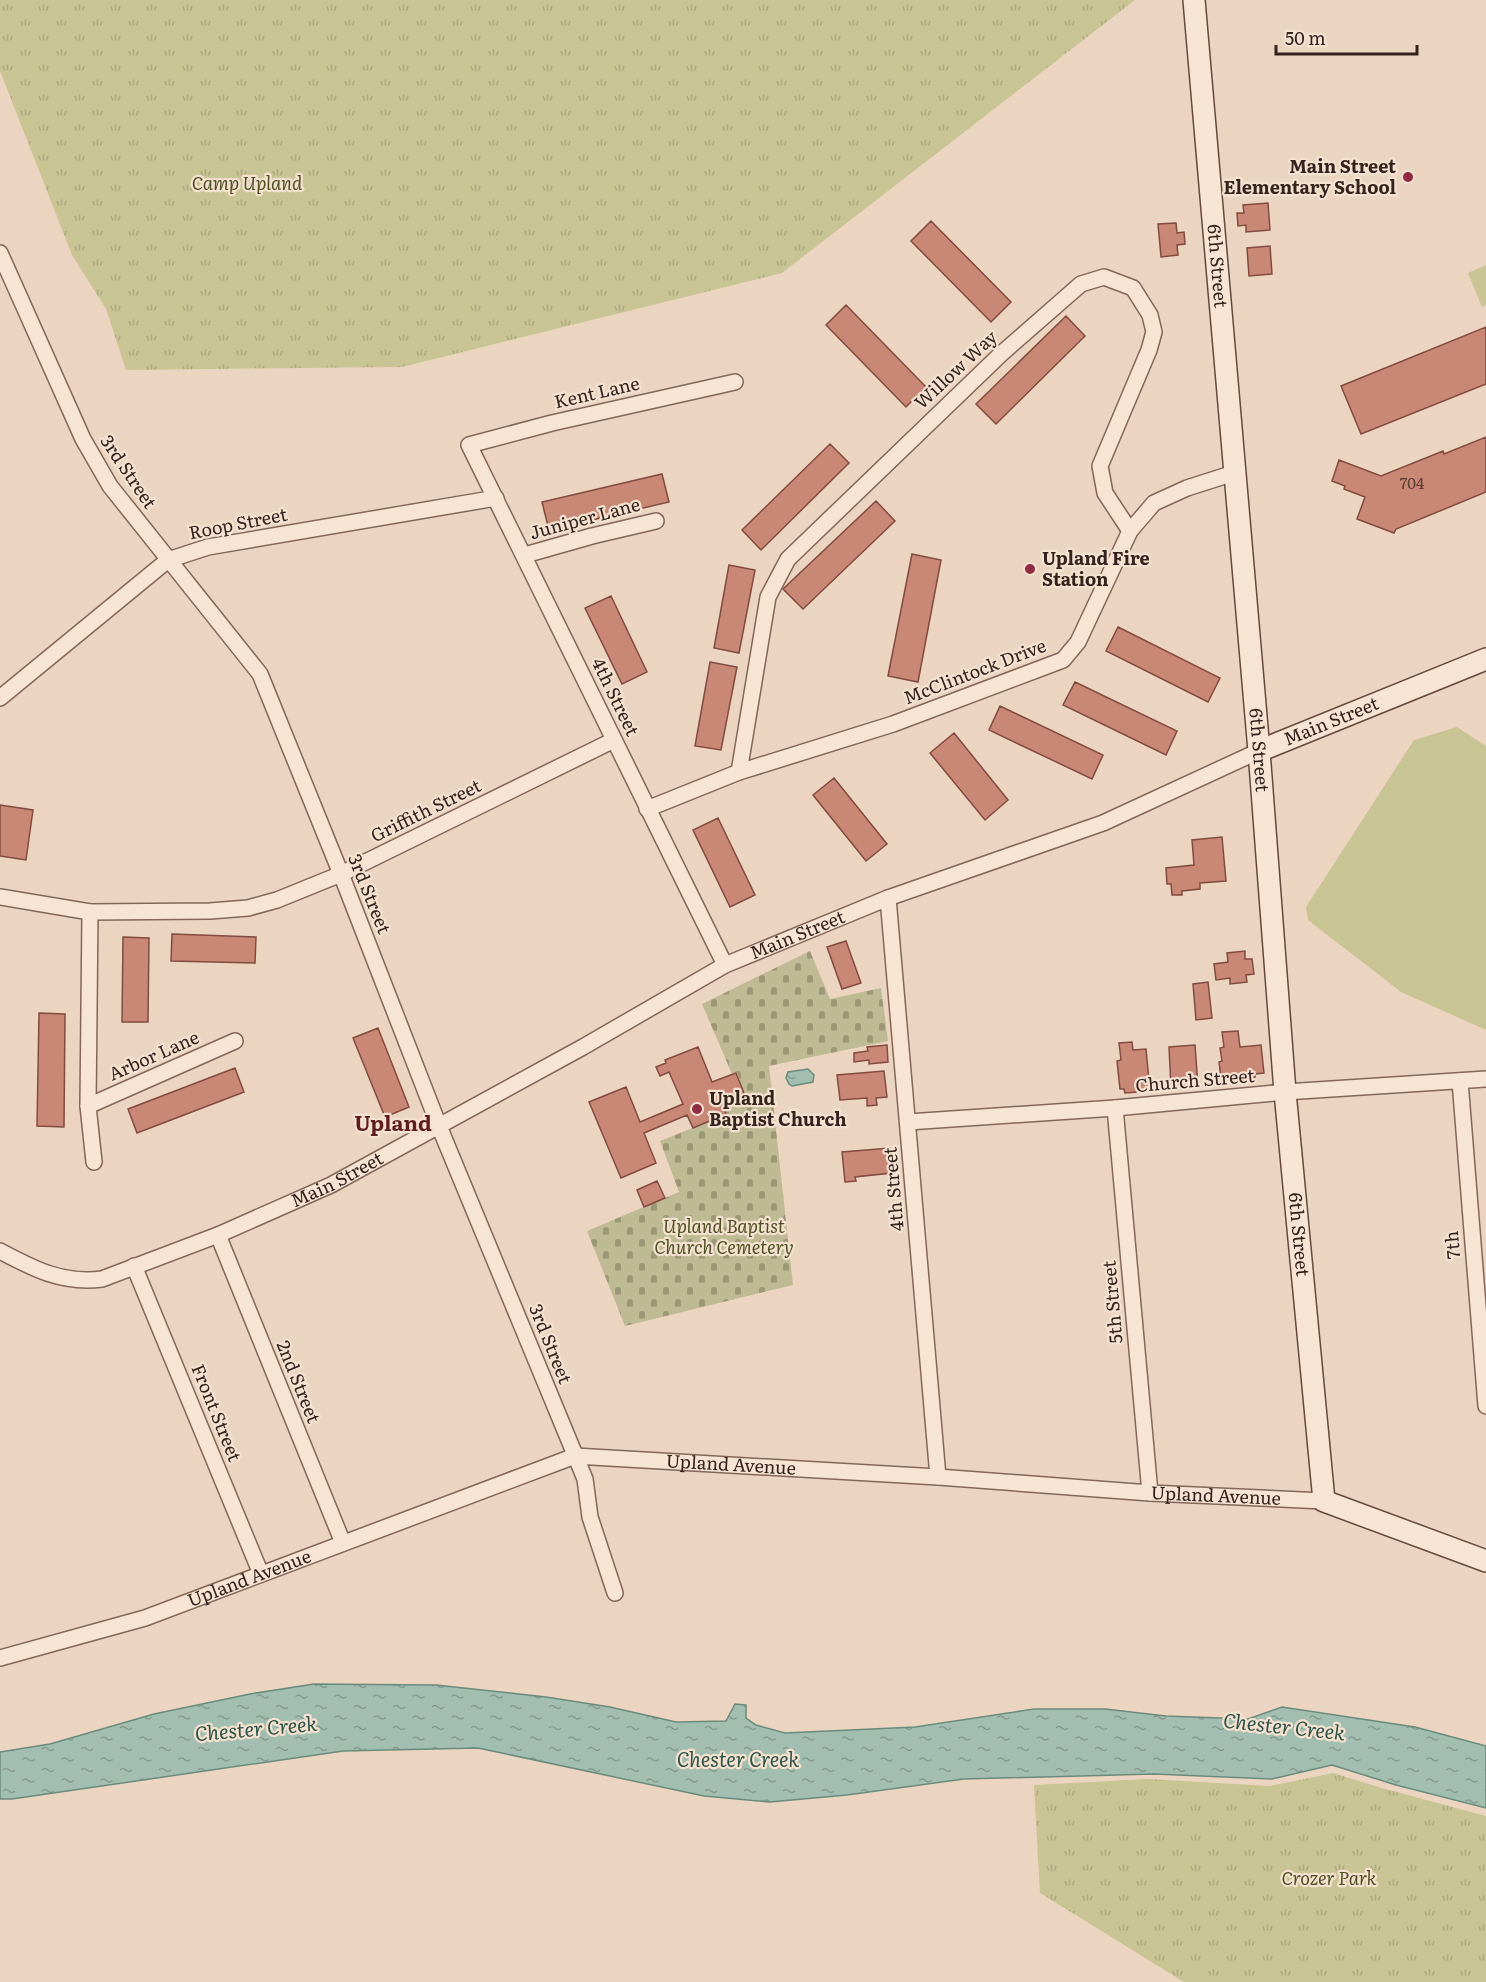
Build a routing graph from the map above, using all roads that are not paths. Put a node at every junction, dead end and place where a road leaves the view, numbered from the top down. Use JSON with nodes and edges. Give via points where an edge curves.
{"nodes":[{"id":1,"x":1194,"y":0,"type":"edge"},
{"id":2,"x":0,"y":254,"type":"edge"},
{"id":3,"x":735,"y":382,"type":"dead end"},
{"id":4,"x":469,"y":445,"type":"joint"},
{"id":5,"x":1234,"y":473,"type":"junction"},
{"id":6,"x":496,"y":498,"type":"junction"},
{"id":7,"x":656,"y":521,"type":"dead end"},
{"id":8,"x":1130,"y":531,"type":"junction"},
{"id":9,"x":525,"y":555,"type":"junction"},
{"id":10,"x":168,"y":560,"type":"junction"},
{"id":11,"x":1486,"y":659,"type":"edge"},
{"id":12,"x":0,"y":698,"type":"edge"},
{"id":13,"x":614,"y":740,"type":"junction"},
{"id":14,"x":1259,"y":751,"type":"junction"},
{"id":15,"x":739,"y":772,"type":"junction"},
{"id":16,"x":647,"y":809,"type":"junction"},
{"id":17,"x":341,"y":874,"type":"junction"},
{"id":18,"x":0,"y":897,"type":"edge"},
{"id":19,"x":888,"y":898,"type":"junction"},
{"id":20,"x":90,"y":912,"type":"junction"},
{"id":21,"x":725,"y":965,"type":"junction"},
{"id":22,"x":236,"y":1041,"type":"dead end"},
{"id":23,"x":1486,"y":1078,"type":"edge"},
{"id":24,"x":1460,"y":1081,"type":"junction"},
{"id":25,"x":1285,"y":1092,"type":"junction"},
{"id":26,"x":88,"y":1106,"type":"junction"},
{"id":27,"x":1115,"y":1108,"type":"junction"},
{"id":28,"x":908,"y":1122,"type":"junction"},
{"id":29,"x":439,"y":1126,"type":"junction"},
{"id":30,"x":94,"y":1162,"type":"dead end"},
{"id":31,"x":218,"y":1235,"type":"junction"},
{"id":32,"x":0,"y":1251,"type":"edge"},
{"id":33,"x":134,"y":1266,"type":"junction"},
{"id":34,"x":1486,"y":1406,"type":"edge"},
{"id":35,"x":575,"y":1456,"type":"junction"},
{"id":36,"x":938,"y":1477,"type":"junction"},
{"id":37,"x":1150,"y":1494,"type":"junction"},
{"id":38,"x":1324,"y":1501,"type":"junction"},
{"id":39,"x":343,"y":1543,"type":"junction"},
{"id":40,"x":1486,"y":1561,"type":"edge"},
{"id":41,"x":261,"y":1574,"type":"junction"},
{"id":42,"x":615,"y":1593,"type":"dead end"},
{"id":43,"x":0,"y":1658,"type":"edge"}],
"edges":[{"from":1,"to":5,"type":"street","name":"6th Street"},
{"from":2,"to":10,"type":"street","name":"3rd Street","via":[[83,439],[110,486]]},
{"from":3,"to":4,"type":"street","name":"Kent Lane"},
{"from":4,"to":6,"type":"street","name":"4th Street"},
{"from":5,"to":8,"type":"street","name":"McClintock Drive","via":[[1154,503]]},
{"from":5,"to":14,"type":"street","name":"6th Street"},
{"from":6,"to":9,"type":"street","name":"4th Street"},
{"from":6,"to":10,"type":"street","name":"Roop Street","via":[[207,547]]},
{"from":7,"to":9,"type":"street","name":"Juniper Lane"},
{"from":8,"to":15,"type":"street","name":"McClintock Drive","via":[[1078,642],[1063,660],[893,724]]},
{"from":8,"to":15,"type":"street","name":"Willow Way","via":[[1105,493],[1100,466],[1154,332],[1150,315],[1133,288],[1104,277],[1082,284],[1001,354],[788,559],[768,597]]},
{"from":9,"to":13,"type":"street","name":"4th Street"},
{"from":10,"to":12,"type":"street","name":"Roop Street"},
{"from":10,"to":17,"type":"street","name":"3rd Street","via":[[260,674]]},
{"from":11,"to":14,"type":"street","name":"Main Street"},
{"from":13,"to":16,"type":"street","name":"4th Street"},
{"from":13,"to":17,"type":"street","name":"Griffith Street"},
{"from":14,"to":19,"type":"street","name":"Main Street","via":[[1103,823]]},
{"from":14,"to":25,"type":"street","name":"6th Street"},
{"from":15,"to":16,"type":"street","name":"McClintock Drive"},
{"from":16,"to":21,"type":"street","name":"4th Street"},
{"from":17,"to":20,"type":"street","name":"Griffith Street","via":[[248,908]]},
{"from":17,"to":29,"type":"street","name":"3rd Street"},
{"from":18,"to":20,"type":"street","name":"Griffith Street"},
{"from":19,"to":21,"type":"street","name":"Main Street"},
{"from":19,"to":28,"type":"street","name":"4th Street"},
{"from":20,"to":26,"type":"street"},
{"from":21,"to":29,"type":"street","name":"Main Street"},
{"from":22,"to":26,"type":"street","name":"Arbor Lane"},
{"from":23,"to":24,"type":"street","name":"Church Street"},
{"from":24,"to":25,"type":"street","name":"Church Street"},
{"from":24,"to":34,"type":"street","name":"7th"},
{"from":25,"to":27,"type":"street","name":"Church Street"},
{"from":25,"to":38,"type":"street","name":"6th Street"},
{"from":26,"to":30,"type":"street"},
{"from":27,"to":28,"type":"street","name":"Church Street"},
{"from":27,"to":37,"type":"street","name":"5th Street"},
{"from":28,"to":36,"type":"street","name":"4th Street"},
{"from":29,"to":31,"type":"street","name":"Main Street","via":[[331,1185]]},
{"from":29,"to":35,"type":"street","name":"3rd Street"},
{"from":31,"to":33,"type":"street","name":"Main Street"},
{"from":31,"to":39,"type":"street","name":"2nd Street"},
{"from":32,"to":33,"type":"street","name":"Main Street","via":[[54,1276],[75,1281],[102,1279]]},
{"from":33,"to":41,"type":"street","name":"Front Street"},
{"from":35,"to":36,"type":"street","name":"Upland Avenue"},
{"from":35,"to":39,"type":"street","name":"Upland Avenue"},
{"from":35,"to":42,"type":"street","name":"3rd Street","via":[[585,1479],[590,1517]]},
{"from":36,"to":37,"type":"street","name":"Upland Avenue"},
{"from":37,"to":38,"type":"street","name":"Upland Avenue"},
{"from":38,"to":40,"type":"street","name":"Upland Avenue"},
{"from":39,"to":41,"type":"street","name":"Upland Avenue"},
{"from":41,"to":43,"type":"street","name":"Upland Avenue","via":[[145,1618]]}]}
